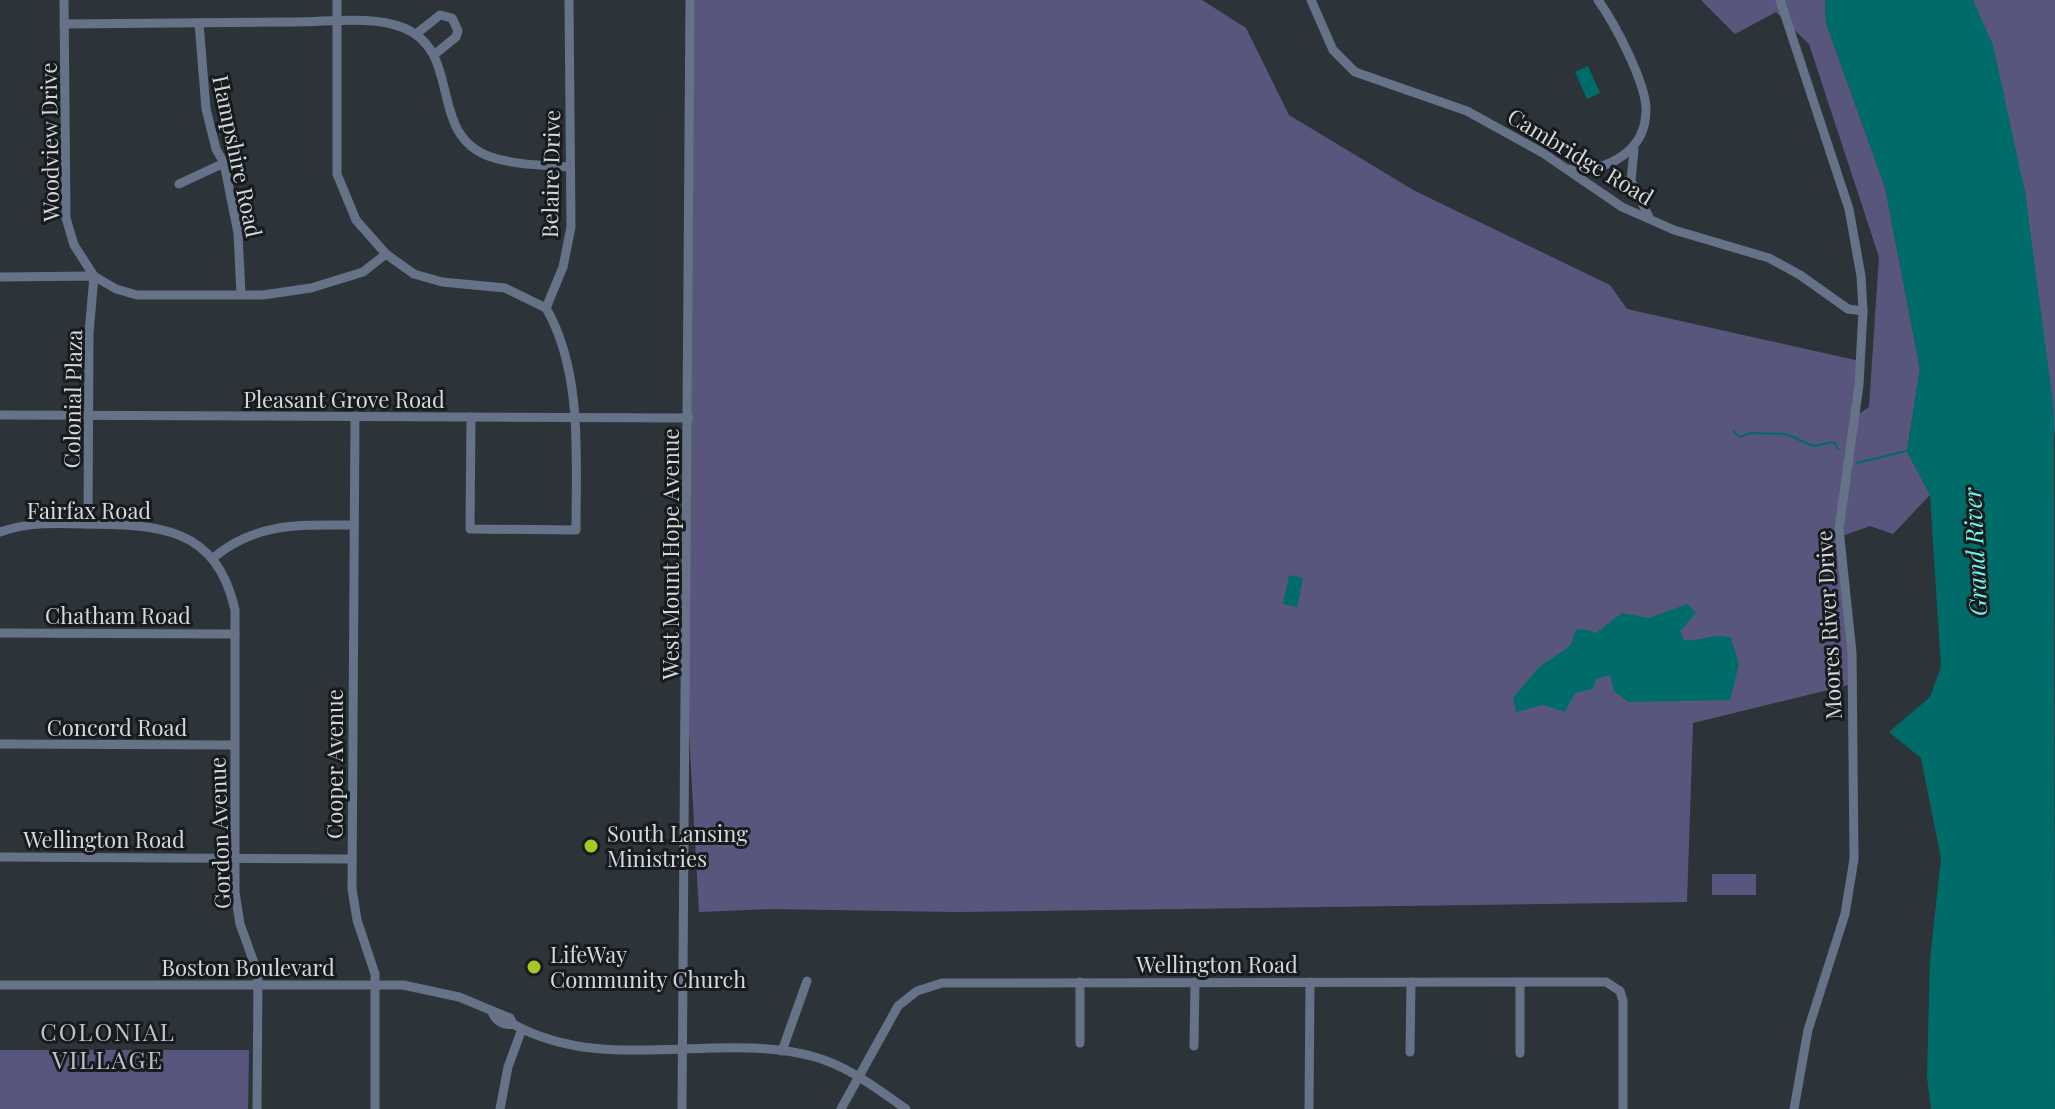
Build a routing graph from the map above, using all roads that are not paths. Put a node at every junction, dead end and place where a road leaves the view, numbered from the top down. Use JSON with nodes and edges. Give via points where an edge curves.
{"nodes":[{"id":1,"x":64,"y":0,"type":"edge"},
{"id":2,"x":337,"y":0,"type":"edge"},
{"id":3,"x":569,"y":0,"type":"edge"},
{"id":4,"x":690,"y":0,"type":"edge"},
{"id":5,"x":1311,"y":0,"type":"edge"},
{"id":6,"x":1598,"y":0,"type":"edge"},
{"id":7,"x":1780,"y":0,"type":"edge"},
{"id":8,"x":337,"y":22,"type":"junction"},
{"id":9,"x":199,"y":23,"type":"junction"},
{"id":10,"x":64,"y":24,"type":"junction"},
{"id":11,"x":416,"y":34,"type":"junction"},
{"id":12,"x":435,"y":54,"type":"junction"},
{"id":13,"x":1636,"y":142,"type":"junction"},
{"id":14,"x":224,"y":163,"type":"junction"},
{"id":15,"x":569,"y":167,"type":"junction"},
{"id":16,"x":1570,"y":169,"type":"junction"},
{"id":17,"x":179,"y":184,"type":"dead end"},
{"id":18,"x":1651,"y":220,"type":"junction"},
{"id":19,"x":386,"y":254,"type":"junction"},
{"id":20,"x":94,"y":276,"type":"junction"},
{"id":21,"x":0,"y":277,"type":"edge"},
{"id":22,"x":241,"y":295,"type":"junction"},
{"id":23,"x":546,"y":308,"type":"junction"},
{"id":24,"x":1863,"y":311,"type":"junction"},
{"id":25,"x":0,"y":415,"type":"edge"},
{"id":26,"x":89,"y":416,"type":"junction"},
{"id":27,"x":355,"y":416,"type":"junction"},
{"id":28,"x":574,"y":416,"type":"junction"},
{"id":29,"x":471,"y":417,"type":"junction"},
{"id":30,"x":689,"y":418,"type":"junction"},
{"id":31,"x":88,"y":524,"type":"junction"},
{"id":32,"x":353,"y":525,"type":"junction"},
{"id":33,"x":0,"y":532,"type":"edge"},
{"id":34,"x":213,"y":558,"type":"junction"},
{"id":35,"x":0,"y":633,"type":"edge"},
{"id":36,"x":235,"y":634,"type":"junction"},
{"id":37,"x":0,"y":744,"type":"edge"},
{"id":38,"x":234,"y":745,"type":"junction"},
{"id":39,"x":0,"y":857,"type":"edge"},
{"id":40,"x":233,"y":858,"type":"junction"},
{"id":41,"x":352,"y":859,"type":"junction"},
{"id":42,"x":807,"y":981,"type":"dead end"},
{"id":43,"x":1080,"y":982,"type":"junction"},
{"id":44,"x":1195,"y":982,"type":"junction"},
{"id":45,"x":1310,"y":982,"type":"junction"},
{"id":46,"x":1411,"y":982,"type":"junction"},
{"id":47,"x":1520,"y":982,"type":"junction"},
{"id":48,"x":0,"y":985,"type":"edge"},
{"id":49,"x":258,"y":985,"type":"junction"},
{"id":50,"x":376,"y":985,"type":"junction"},
{"id":51,"x":518,"y":1026,"type":"junction"},
{"id":52,"x":1080,"y":1043,"type":"dead end"},
{"id":53,"x":1194,"y":1046,"type":"dead end"},
{"id":54,"x":683,"y":1049,"type":"junction"},
{"id":55,"x":782,"y":1051,"type":"junction"},
{"id":56,"x":1410,"y":1052,"type":"dead end"},
{"id":57,"x":1520,"y":1053,"type":"dead end"},
{"id":58,"x":858,"y":1076,"type":"junction"},
{"id":59,"x":257,"y":1109,"type":"edge"},
{"id":60,"x":375,"y":1109,"type":"edge"},
{"id":61,"x":500,"y":1109,"type":"edge"},
{"id":62,"x":682,"y":1109,"type":"edge"},
{"id":63,"x":841,"y":1109,"type":"edge"},
{"id":64,"x":906,"y":1109,"type":"edge"},
{"id":65,"x":1309,"y":1109,"type":"edge"},
{"id":66,"x":1623,"y":1109,"type":"edge"},
{"id":67,"x":1794,"y":1109,"type":"edge"}],
"edges":[{"from":1,"to":10,"type":"street","name":"Woodview Drive"},
{"from":2,"to":8,"type":"street"},
{"from":3,"to":15,"type":"street","name":"Belaire Drive"},
{"from":4,"to":30,"type":"street","name":"West Mount Hope Avenue"},
{"from":5,"to":16,"type":"street","name":"Cambridge Road","via":[[1333,50],[1355,72],[1467,111]]},
{"from":6,"to":13,"type":"street","via":[[1643,91],[1645,115]]},
{"from":7,"to":24,"type":"street","name":"Moores River Drive","via":[[1849,209]]},
{"from":8,"to":9,"type":"street"},
{"from":8,"to":11,"type":"street","via":[[382,22]]},
{"from":8,"to":19,"type":"street","via":[[337,174],[356,220]]},
{"from":9,"to":10,"type":"street"},
{"from":9,"to":14,"type":"street","name":"Hampshire Road","via":[[206,109]]},
{"from":10,"to":20,"type":"street","name":"Woodview Drive","via":[[66,218],[74,245]]},
{"from":11,"to":12,"type":"street"},
{"from":11,"to":12,"type":"street","via":[[440,15],[452,18],[456,37]]},
{"from":12,"to":15,"type":"street","via":[[451,118],[467,140],[488,156]]},
{"from":13,"to":16,"type":"street","via":[[1609,165]]},
{"from":13,"to":18,"type":"street","via":[[1631,181]]},
{"from":14,"to":17,"type":"street"},
{"from":14,"to":22,"type":"street","name":"Hampshire Road","via":[[238,233]]},
{"from":15,"to":23,"type":"street","name":"Belaire Drive","via":[[571,227],[563,267]]},
{"from":16,"to":18,"type":"street","name":"Cambridge Road","via":[[1622,207]]},
{"from":18,"to":24,"type":"street","name":"Cambridge Road","via":[[1769,258],[1848,309]]},
{"from":19,"to":22,"type":"street","via":[[363,272],[311,288]]},
{"from":19,"to":23,"type":"street","via":[[414,274],[505,288]]},
{"from":20,"to":21,"type":"street"},
{"from":20,"to":22,"type":"street","via":[[137,295]]},
{"from":20,"to":26,"type":"street","name":"Colonial Plaza"},
{"from":23,"to":28,"type":"street","via":[[569,368]]},
{"from":24,"to":67,"type":"street","name":"Moores River Drive","via":[[1859,385],[1839,529],[1852,653],[1854,859],[1845,914],[1808,1030]]},
{"from":25,"to":26,"type":"street","name":"Pleasant Grove Road"},
{"from":26,"to":27,"type":"street","name":"Pleasant Grove Road"},
{"from":26,"to":31,"type":"street","name":"Colonial Plaza"},
{"from":27,"to":29,"type":"street","name":"Pleasant Grove Road"},
{"from":27,"to":32,"type":"street","name":"Cooper Avenue"},
{"from":28,"to":29,"type":"street","name":"Pleasant Grove Road"},
{"from":28,"to":29,"type":"street","via":[[576,530],[470,529]]},
{"from":28,"to":30,"type":"street","name":"Pleasant Grove Road"},
{"from":30,"to":54,"type":"street","name":"West Mount Hope Avenue"},
{"from":31,"to":33,"type":"street","name":"Fairfax Road","via":[[50,523]]},
{"from":31,"to":34,"type":"street","name":"Fairfax Road","via":[[162,527],[193,541]]},
{"from":32,"to":34,"type":"street","via":[[273,527],[230,543]]},
{"from":32,"to":41,"type":"street","name":"Cooper Avenue"},
{"from":34,"to":36,"type":"street","name":"Gordon Avenue","via":[[230,591]]},
{"from":35,"to":36,"type":"street","name":"Chatham Road"},
{"from":36,"to":38,"type":"street","name":"Gordon Avenue"},
{"from":37,"to":38,"type":"street","name":"Concord Road"},
{"from":38,"to":40,"type":"street","name":"Gordon Avenue"},
{"from":39,"to":40,"type":"street","name":"Wellington Road"},
{"from":40,"to":41,"type":"street","name":"Wellington Road"},
{"from":40,"to":49,"type":"street","name":"Gordon Avenue","via":[[240,924]]},
{"from":41,"to":50,"type":"street","name":"Cooper Avenue","via":[[357,920]]},
{"from":42,"to":55,"type":"street"},
{"from":43,"to":44,"type":"street","name":"Wellington Road"},
{"from":43,"to":52,"type":"street"},
{"from":43,"to":58,"type":"street","name":"Wellington Road","via":[[960,982],[917,991],[889,1019]]},
{"from":44,"to":45,"type":"street","name":"Wellington Road"},
{"from":44,"to":53,"type":"street"},
{"from":45,"to":46,"type":"street","name":"Wellington Road"},
{"from":45,"to":65,"type":"street"},
{"from":46,"to":47,"type":"street","name":"Wellington Road"},
{"from":46,"to":56,"type":"street"},
{"from":47,"to":57,"type":"street"},
{"from":47,"to":66,"type":"street","name":"Wellington Road","via":[[1606,982],[1620,991]]},
{"from":48,"to":49,"type":"street","name":"Boston Boulevard"},
{"from":49,"to":50,"type":"street","name":"Boston Boulevard"},
{"from":49,"to":59,"type":"street","name":"Gordon Avenue"},
{"from":50,"to":51,"type":"street","name":"Boston Boulevard","via":[[459,997]]},
{"from":50,"to":60,"type":"street","name":"Cooper Avenue"},
{"from":51,"to":54,"type":"street","name":"Boston Boulevard","via":[[590,1049]]},
{"from":51,"to":61,"type":"street"},
{"from":54,"to":55,"type":"street","name":"Boston Boulevard"},
{"from":54,"to":62,"type":"street","name":"West Mount Hope Avenue"},
{"from":55,"to":58,"type":"street","name":"Boston Boulevard"},
{"from":58,"to":63,"type":"street","name":"Wellington Road"},
{"from":58,"to":64,"type":"street","name":"Boston Boulevard"}]}
